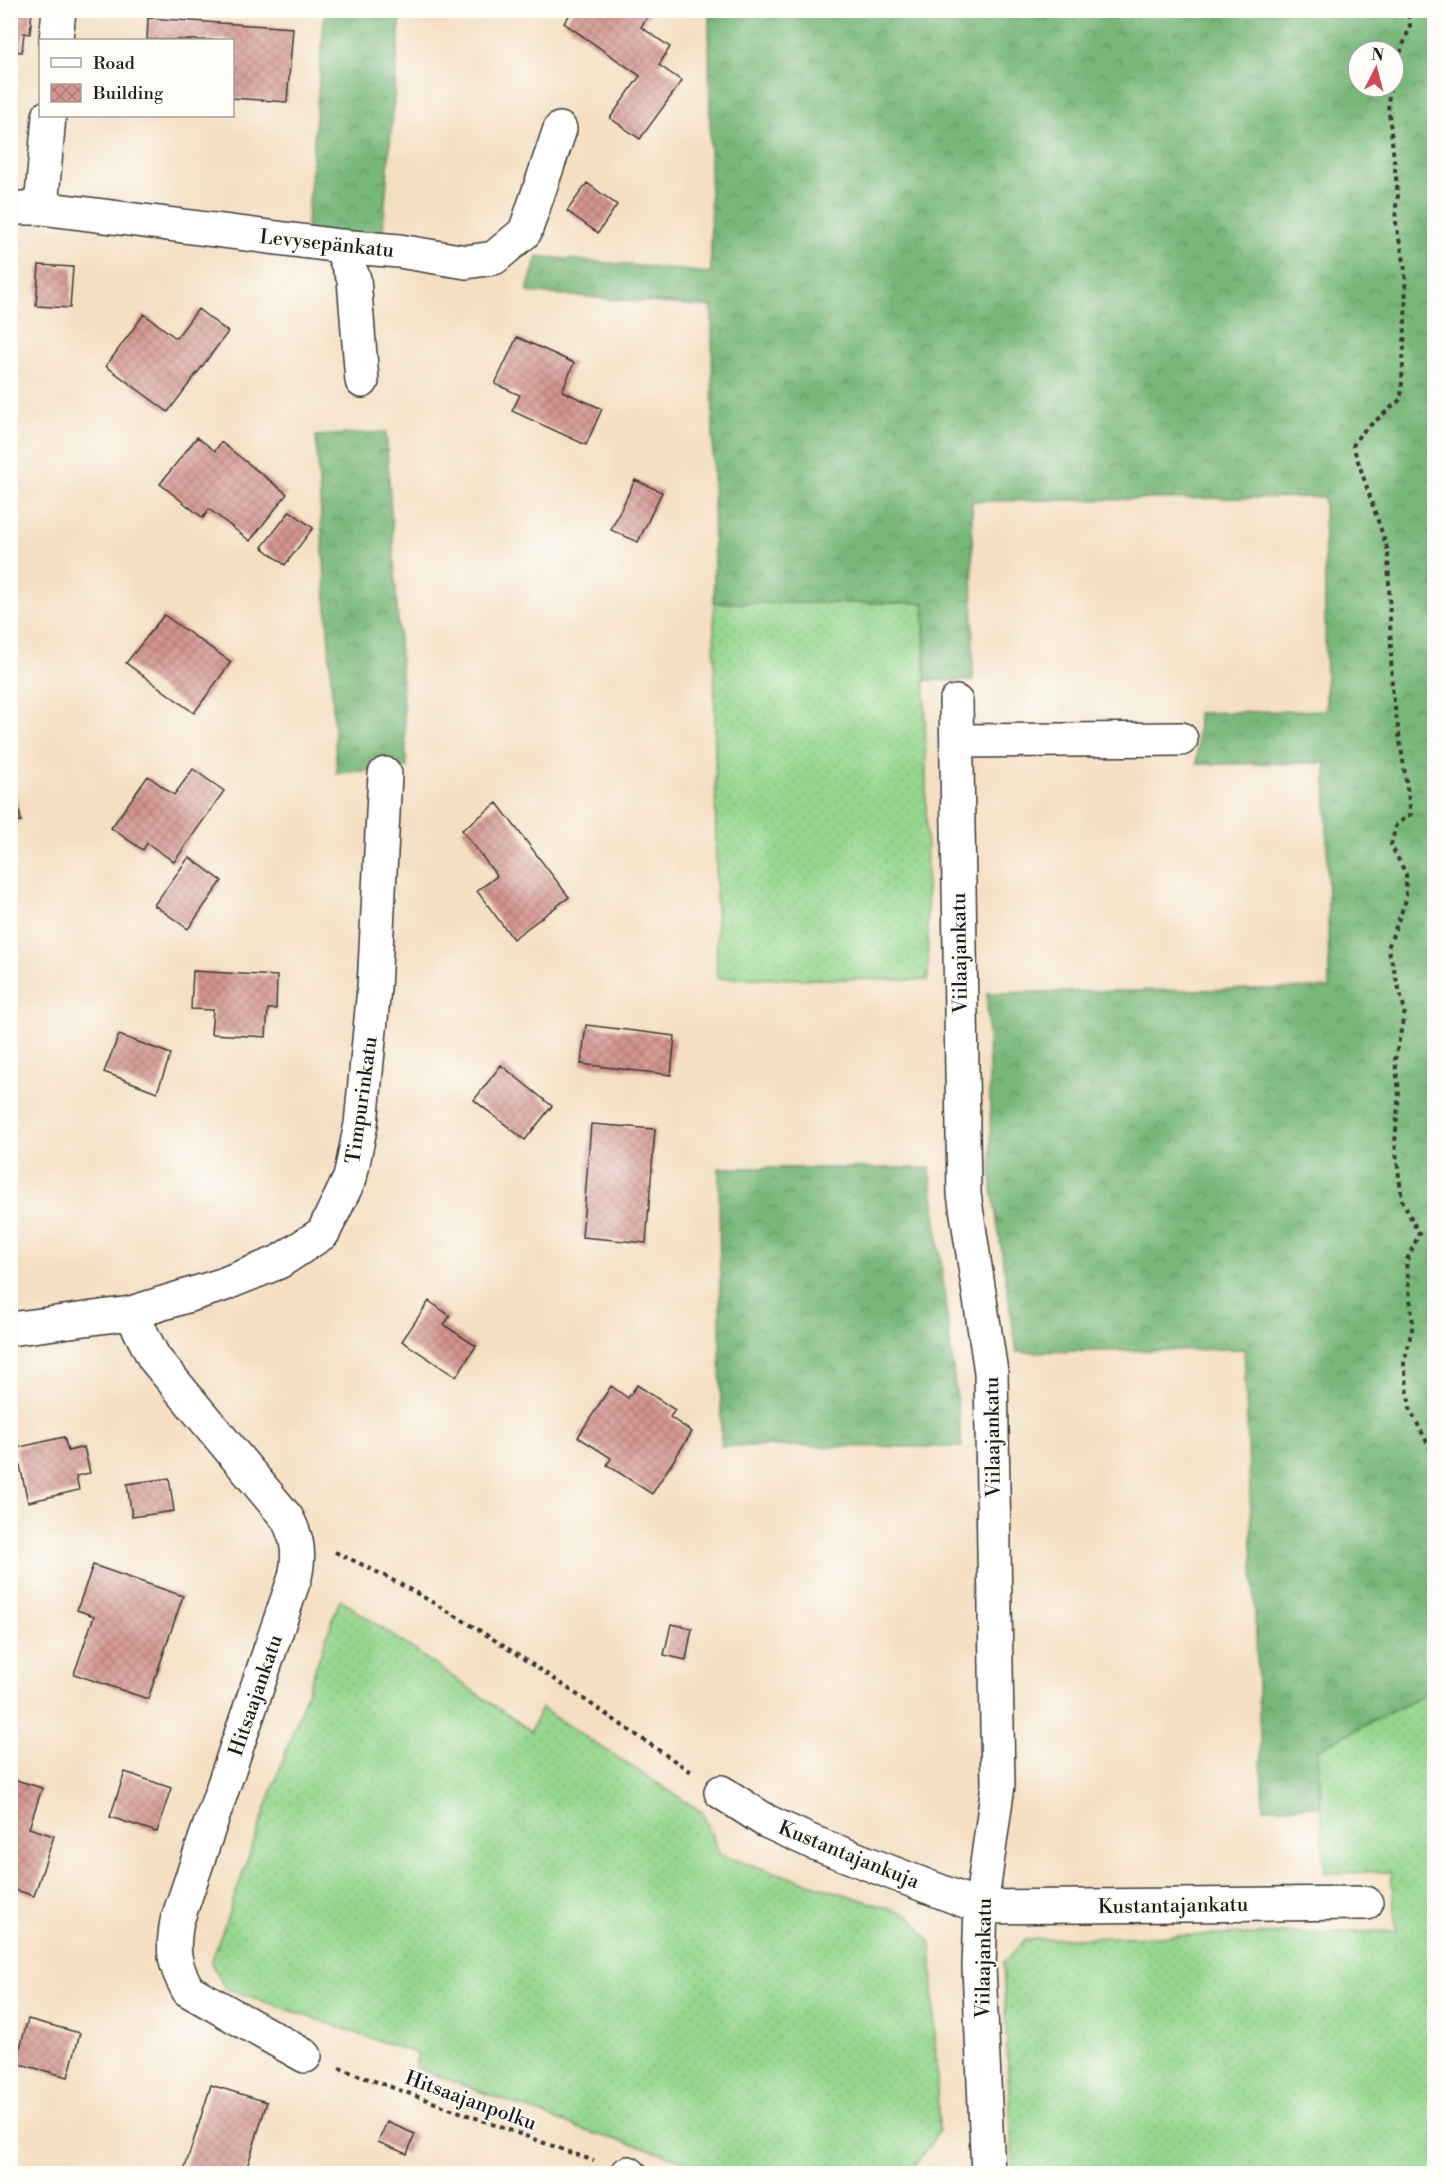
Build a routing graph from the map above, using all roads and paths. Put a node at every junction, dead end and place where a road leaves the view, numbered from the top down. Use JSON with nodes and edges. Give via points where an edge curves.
{"nodes":[{"id":1,"x":59,"y":10,"type":"edge"},
{"id":2,"x":1408,"y":10,"type":"edge"},
{"id":3,"x":56,"y":39,"type":"edge"},
{"id":4,"x":1405,"y":39,"type":"edge"},
{"id":5,"x":1389,"y":99,"type":"edge"},
{"id":6,"x":50,"y":117,"type":"edge"},
{"id":7,"x":560,"y":129,"type":"dead end"},
{"id":8,"x":26,"y":208,"type":"edge"},
{"id":9,"x":340,"y":246,"type":"junction"},
{"id":10,"x":362,"y":381,"type":"dead end"},
{"id":11,"x":956,"y":702,"type":"dead end"},
{"id":12,"x":1181,"y":739,"type":"dead end"},
{"id":13,"x":957,"y":741,"type":"junction"},
{"id":14,"x":385,"y":774,"type":"dead end"},
{"id":15,"x":131,"y":1313,"type":"junction"},
{"id":16,"x":10,"y":1329,"type":"edge"},
{"id":17,"x":1434,"y":1456,"type":"edge"},
{"id":18,"x":298,"y":1538,"type":"junction"},
{"id":19,"x":721,"y":1792,"type":"joint"},
{"id":20,"x":1366,"y":1903,"type":"dead end"},
{"id":21,"x":981,"y":1907,"type":"junction"},
{"id":22,"x":304,"y":2056,"type":"joint"},
{"id":23,"x":629,"y":2173,"type":"edge"},
{"id":24,"x":988,"y":2174,"type":"edge"}],
"edges":[{"from":1,"to":3,"type":"street"},
{"from":2,"to":4,"type":"path","via":[[1410,26]]},
{"from":5,"to":17,"type":"path","via":[[1398,196],[1394,210],[1396,233],[1405,271],[1401,399],[1360,434],[1353,446],[1388,551],[1392,688],[1411,814],[1396,825],[1391,845],[1406,874],[1406,900],[1388,948],[1405,1011],[1395,1060],[1399,1091],[1395,1144],[1402,1200],[1419,1234],[1406,1262],[1413,1324],[1404,1364],[1410,1409]]},
{"from":6,"to":8,"type":"street"},
{"from":7,"to":9,"type":"street","name":"Levysepänkatu","via":[[525,232],[494,258],[466,262]]},
{"from":8,"to":9,"type":"street","name":"Levysepänkatu"},
{"from":9,"to":10,"type":"street","via":[[354,279]]},
{"from":11,"to":13,"type":"street","name":"Viilaajankatu"},
{"from":12,"to":13,"type":"street"},
{"from":13,"to":21,"type":"street","name":"Viilaajankatu","via":[[964,1194],[991,1372],[998,1785]]},
{"from":14,"to":15,"type":"street","name":"Timpurinkatu","via":[[368,1064],[350,1178],[323,1233],[279,1262],[222,1285]]},
{"from":15,"to":16,"type":"street","name":"Timpurinkatu"},
{"from":15,"to":18,"type":"street","via":[[154,1358],[287,1518]]},
{"from":18,"to":19,"type":"path","via":[[364,1565],[460,1618]]},
{"from":18,"to":22,"type":"street","name":"Hitsaajankatu","via":[[295,1578],[177,1921],[172,1947],[188,1990]]},
{"from":19,"to":21,"type":"street","name":"Kustantajankuja","via":[[766,1821],[812,1842]]},
{"from":20,"to":21,"type":"street","name":"Kustantajankatu"},
{"from":21,"to":24,"type":"street","name":"Viilaajankatu","via":[[979,1967]]},
{"from":22,"to":23,"type":"path","name":"Hitsaajanpolku"}]}
